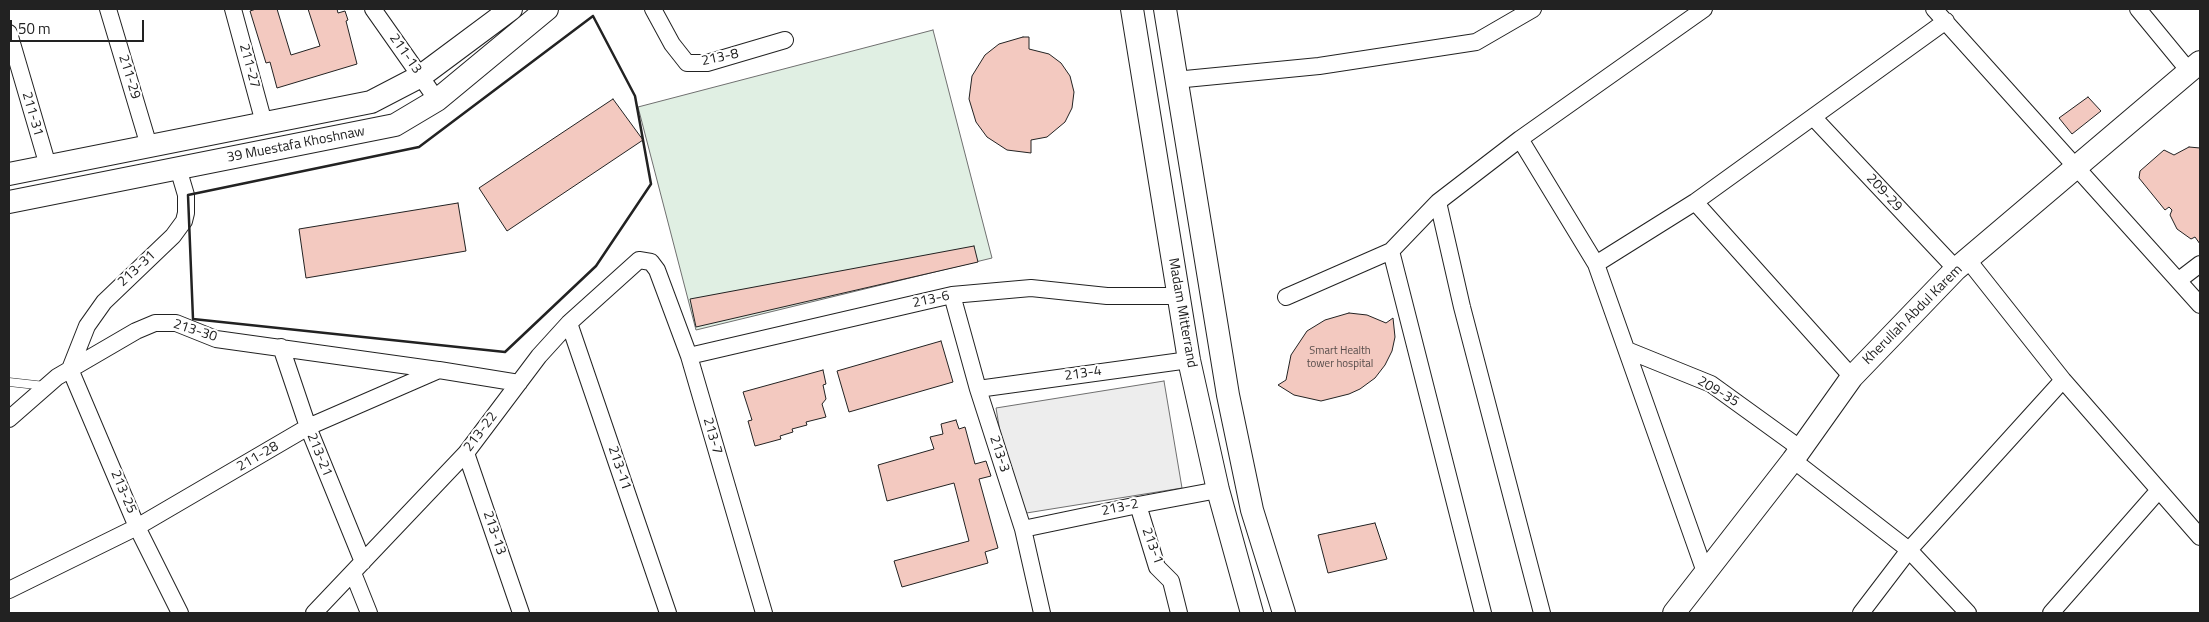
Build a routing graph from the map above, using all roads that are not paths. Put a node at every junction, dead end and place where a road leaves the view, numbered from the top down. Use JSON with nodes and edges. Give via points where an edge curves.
{"nodes":[{"id":1,"x":108,"y":9,"type":"edge"},
{"id":2,"x":233,"y":9,"type":"edge"},
{"id":3,"x":373,"y":9,"type":"edge"},
{"id":4,"x":511,"y":9,"type":"edge"},
{"id":5,"x":547,"y":9,"type":"edge"},
{"id":6,"x":654,"y":9,"type":"edge"},
{"id":7,"x":1132,"y":9,"type":"edge"},
{"id":8,"x":1165,"y":9,"type":"edge"},
{"id":9,"x":1533,"y":9,"type":"edge"},
{"id":10,"x":1704,"y":9,"type":"edge"},
{"id":11,"x":1934,"y":9,"type":"edge"},
{"id":12,"x":2138,"y":9,"type":"edge"},
{"id":13,"x":1946,"y":21,"type":"junction"},
{"id":14,"x":9,"y":33,"type":"edge"},
{"id":15,"x":785,"y":40,"type":"dead end"},
{"id":16,"x":2195,"y":66,"type":"edge"},
{"id":17,"x":420,"y":76,"type":"junction"},
{"id":18,"x":1175,"y":80,"type":"junction"},
{"id":19,"x":437,"y":100,"type":"junction"},
{"id":20,"x":1812,"y":117,"type":"junction"},
{"id":21,"x":264,"y":123,"type":"junction"},
{"id":22,"x":1520,"y":139,"type":"junction"},
{"id":23,"x":149,"y":146,"type":"junction"},
{"id":24,"x":48,"y":166,"type":"junction"},
{"id":25,"x":2077,"y":166,"type":"junction"},
{"id":26,"x":178,"y":168,"type":"junction"},
{"id":27,"x":9,"y":174,"type":"edge"},
{"id":28,"x":9,"y":202,"type":"edge"},
{"id":29,"x":1438,"y":202,"type":"junction"},
{"id":30,"x":1695,"y":202,"type":"junction"},
{"id":31,"x":1391,"y":251,"type":"junction"},
{"id":32,"x":651,"y":262,"type":"joint"},
{"id":33,"x":1596,"y":264,"type":"junction"},
{"id":34,"x":2200,"y":264,"type":"edge"},
{"id":35,"x":1962,"y":265,"type":"junction"},
{"id":36,"x":2178,"y":280,"type":"junction"},
{"id":37,"x":952,"y":295,"type":"junction"},
{"id":38,"x":1179,"y":296,"type":"junction"},
{"id":39,"x":1286,"y":297,"type":"dead end"},
{"id":40,"x":2200,"y":305,"type":"edge"},
{"id":41,"x":569,"y":323,"type":"junction"},
{"id":42,"x":281,"y":347,"type":"junction"},
{"id":43,"x":1627,"y":350,"type":"junction"},
{"id":44,"x":689,"y":356,"type":"junction"},
{"id":45,"x":1189,"y":360,"type":"junction"},
{"id":46,"x":70,"y":369,"type":"junction"},
{"id":47,"x":439,"y":370,"type":"junction"},
{"id":48,"x":1852,"y":378,"type":"junction"},
{"id":49,"x":2063,"y":380,"type":"junction"},
{"id":50,"x":9,"y":382,"type":"edge"},
{"id":51,"x":519,"y":383,"type":"junction"},
{"id":52,"x":45,"y":386,"type":"junction"},
{"id":53,"x":978,"y":389,"type":"junction"},
{"id":54,"x":9,"y":419,"type":"edge"},
{"id":55,"x":308,"y":427,"type":"junction"},
{"id":56,"x":466,"y":453,"type":"junction"},
{"id":57,"x":1797,"y":455,"type":"junction"},
{"id":58,"x":1218,"y":490,"type":"junction"},
{"id":59,"x":2159,"y":490,"type":"junction"},
{"id":60,"x":1138,"y":504,"type":"junction"},
{"id":61,"x":137,"y":527,"type":"junction"},
{"id":62,"x":1023,"y":529,"type":"junction"},
{"id":63,"x":2200,"y":537,"type":"edge"},
{"id":64,"x":1910,"y":550,"type":"junction"},
{"id":65,"x":358,"y":567,"type":"junction"},
{"id":66,"x":1705,"y":572,"type":"junction"},
{"id":67,"x":9,"y":590,"type":"edge"},
{"id":68,"x":180,"y":613,"type":"edge"},
{"id":69,"x":314,"y":613,"type":"edge"},
{"id":70,"x":369,"y":613,"type":"edge"},
{"id":71,"x":521,"y":613,"type":"edge"},
{"id":72,"x":668,"y":613,"type":"edge"},
{"id":73,"x":764,"y":613,"type":"edge"},
{"id":74,"x":1042,"y":613,"type":"edge"},
{"id":75,"x":1179,"y":613,"type":"edge"},
{"id":76,"x":1252,"y":613,"type":"edge"},
{"id":77,"x":1284,"y":613,"type":"edge"},
{"id":78,"x":1483,"y":613,"type":"edge"},
{"id":79,"x":1542,"y":613,"type":"edge"},
{"id":80,"x":1674,"y":613,"type":"edge"},
{"id":81,"x":1861,"y":613,"type":"edge"},
{"id":82,"x":1968,"y":613,"type":"edge"},
{"id":83,"x":2051,"y":613,"type":"edge"}],
"edges":[{"from":1,"to":23,"type":"street","name":"211-29"},
{"from":2,"to":21,"type":"street","name":"211-27"},
{"from":3,"to":17,"type":"street","name":"211-13"},
{"from":4,"to":17,"type":"main road","name":"39 Muestafa Khoshnaw"},
{"from":5,"to":19,"type":"main road","name":"39 Muestafa Khoshnaw"},
{"from":6,"to":15,"type":"street","name":"213-8","via":[[672,44],[688,63],[707,64]]},
{"from":7,"to":38,"type":"main road","name":"Madam Mitterrand"},
{"from":8,"to":18,"type":"main road"},
{"from":9,"to":18,"type":"street","via":[[1476,42],[1319,66]]},
{"from":10,"to":22,"type":"street"},
{"from":11,"to":13,"type":"street"},
{"from":12,"to":16,"type":"street"},
{"from":13,"to":20,"type":"street"},
{"from":13,"to":25,"type":"street"},
{"from":14,"to":24,"type":"street","name":"211-31"},
{"from":16,"to":25,"type":"main road","name":"Kherullah Abdul Karem"},
{"from":17,"to":19,"type":"street","name":"211-13"},
{"from":17,"to":21,"type":"main road","name":"39 Muestafa Khoshnaw","via":[[371,102]]},
{"from":18,"to":77,"type":"main road","via":[[1228,395],[1252,510]]},
{"from":19,"to":26,"type":"main road","name":"39 Muestafa Khoshnaw","via":[[395,126]]},
{"from":20,"to":30,"type":"street"},
{"from":20,"to":35,"type":"street","name":"209-29"},
{"from":21,"to":23,"type":"main road","name":"39 Muestafa Khoshnaw"},
{"from":22,"to":29,"type":"street"},
{"from":22,"to":33,"type":"street"},
{"from":23,"to":24,"type":"main road","name":"39 Muestafa Khoshnaw"},
{"from":24,"to":27,"type":"main road","name":"39 Muestafa Khoshnaw"},
{"from":25,"to":35,"type":"main road","name":"Kherullah Abdul Karem"},
{"from":25,"to":36,"type":"street"},
{"from":26,"to":28,"type":"main road","name":"39 Muestafa Khoshnaw"},
{"from":26,"to":46,"type":"street","name":"213-31","via":[[186,195],[184,221],[173,236],[104,302],[87,326]]},
{"from":29,"to":31,"type":"street"},
{"from":29,"to":79,"type":"street"},
{"from":30,"to":33,"type":"street"},
{"from":30,"to":48,"type":"street"},
{"from":31,"to":39,"type":"street"},
{"from":31,"to":78,"type":"street"},
{"from":32,"to":41,"type":"street","name":"213-22","via":[[639,260]]},
{"from":32,"to":44,"type":"street","name":"213-7","via":[[657,270]]},
{"from":33,"to":43,"type":"street"},
{"from":34,"to":36,"type":"street"},
{"from":35,"to":48,"type":"main road","name":"Kherullah Abdul Karem"},
{"from":35,"to":49,"type":"street","name":"209-29"},
{"from":36,"to":40,"type":"street"},
{"from":37,"to":38,"type":"street","name":"213-6","via":[[1032,288],[1107,296]]},
{"from":37,"to":44,"type":"street","name":"213-6"},
{"from":37,"to":53,"type":"street","name":"213-3"},
{"from":38,"to":45,"type":"main road","name":"Madam Mitterrand"},
{"from":41,"to":51,"type":"street","name":"213-22"},
{"from":41,"to":72,"type":"street","name":"213-11"},
{"from":42,"to":46,"type":"street","name":"213-30","via":[[216,339],[176,323],[155,323]]},
{"from":42,"to":47,"type":"street","name":"213-30"},
{"from":42,"to":55,"type":"street","name":"213-21"},
{"from":43,"to":57,"type":"street","name":"209-35","via":[[1711,384]]},
{"from":43,"to":66,"type":"street"},
{"from":44,"to":73,"type":"street","name":"213-7"},
{"from":45,"to":53,"type":"street","name":"213-4"},
{"from":45,"to":58,"type":"main road","name":"Madam Mitterrand"},
{"from":46,"to":52,"type":"street","name":"213-30"},
{"from":46,"to":61,"type":"street","name":"213-25"},
{"from":47,"to":51,"type":"street"},
{"from":47,"to":55,"type":"street","name":"211-28"},
{"from":48,"to":57,"type":"main road","name":"Kherullah Abdul Karem"},
{"from":49,"to":59,"type":"street","name":"209-29"},
{"from":49,"to":64,"type":"street"},
{"from":50,"to":52,"type":"lane"},
{"from":51,"to":56,"type":"street","name":"213-22"},
{"from":52,"to":54,"type":"street","name":"213-30"},
{"from":53,"to":62,"type":"street","name":"213-3"},
{"from":55,"to":61,"type":"street","name":"211-28"},
{"from":55,"to":65,"type":"street","name":"213-21"},
{"from":56,"to":65,"type":"street","name":"213-22"},
{"from":56,"to":71,"type":"street","name":"213-13"},
{"from":57,"to":64,"type":"street","name":"209-35"},
{"from":57,"to":66,"type":"main road","name":"Kherullah Abdul Karem"},
{"from":58,"to":60,"type":"street","name":"213-2"},
{"from":58,"to":76,"type":"main road","name":"Madam Mitterrand"},
{"from":59,"to":63,"type":"street","name":"209-29"},
{"from":59,"to":83,"type":"street"},
{"from":60,"to":62,"type":"street","name":"213-2"},
{"from":60,"to":75,"type":"street","name":"213-1","via":[[1157,567],[1171,581]]},
{"from":61,"to":67,"type":"street","name":"211-28"},
{"from":61,"to":68,"type":"street","name":"213-25"},
{"from":62,"to":74,"type":"street","name":"213-3"},
{"from":64,"to":81,"type":"street"},
{"from":64,"to":82,"type":"street","name":"209-35"},
{"from":65,"to":69,"type":"street","name":"213-22"},
{"from":65,"to":70,"type":"street","name":"213-21"},
{"from":66,"to":80,"type":"main road","name":"Kherullah Abdul Karem"}]}
